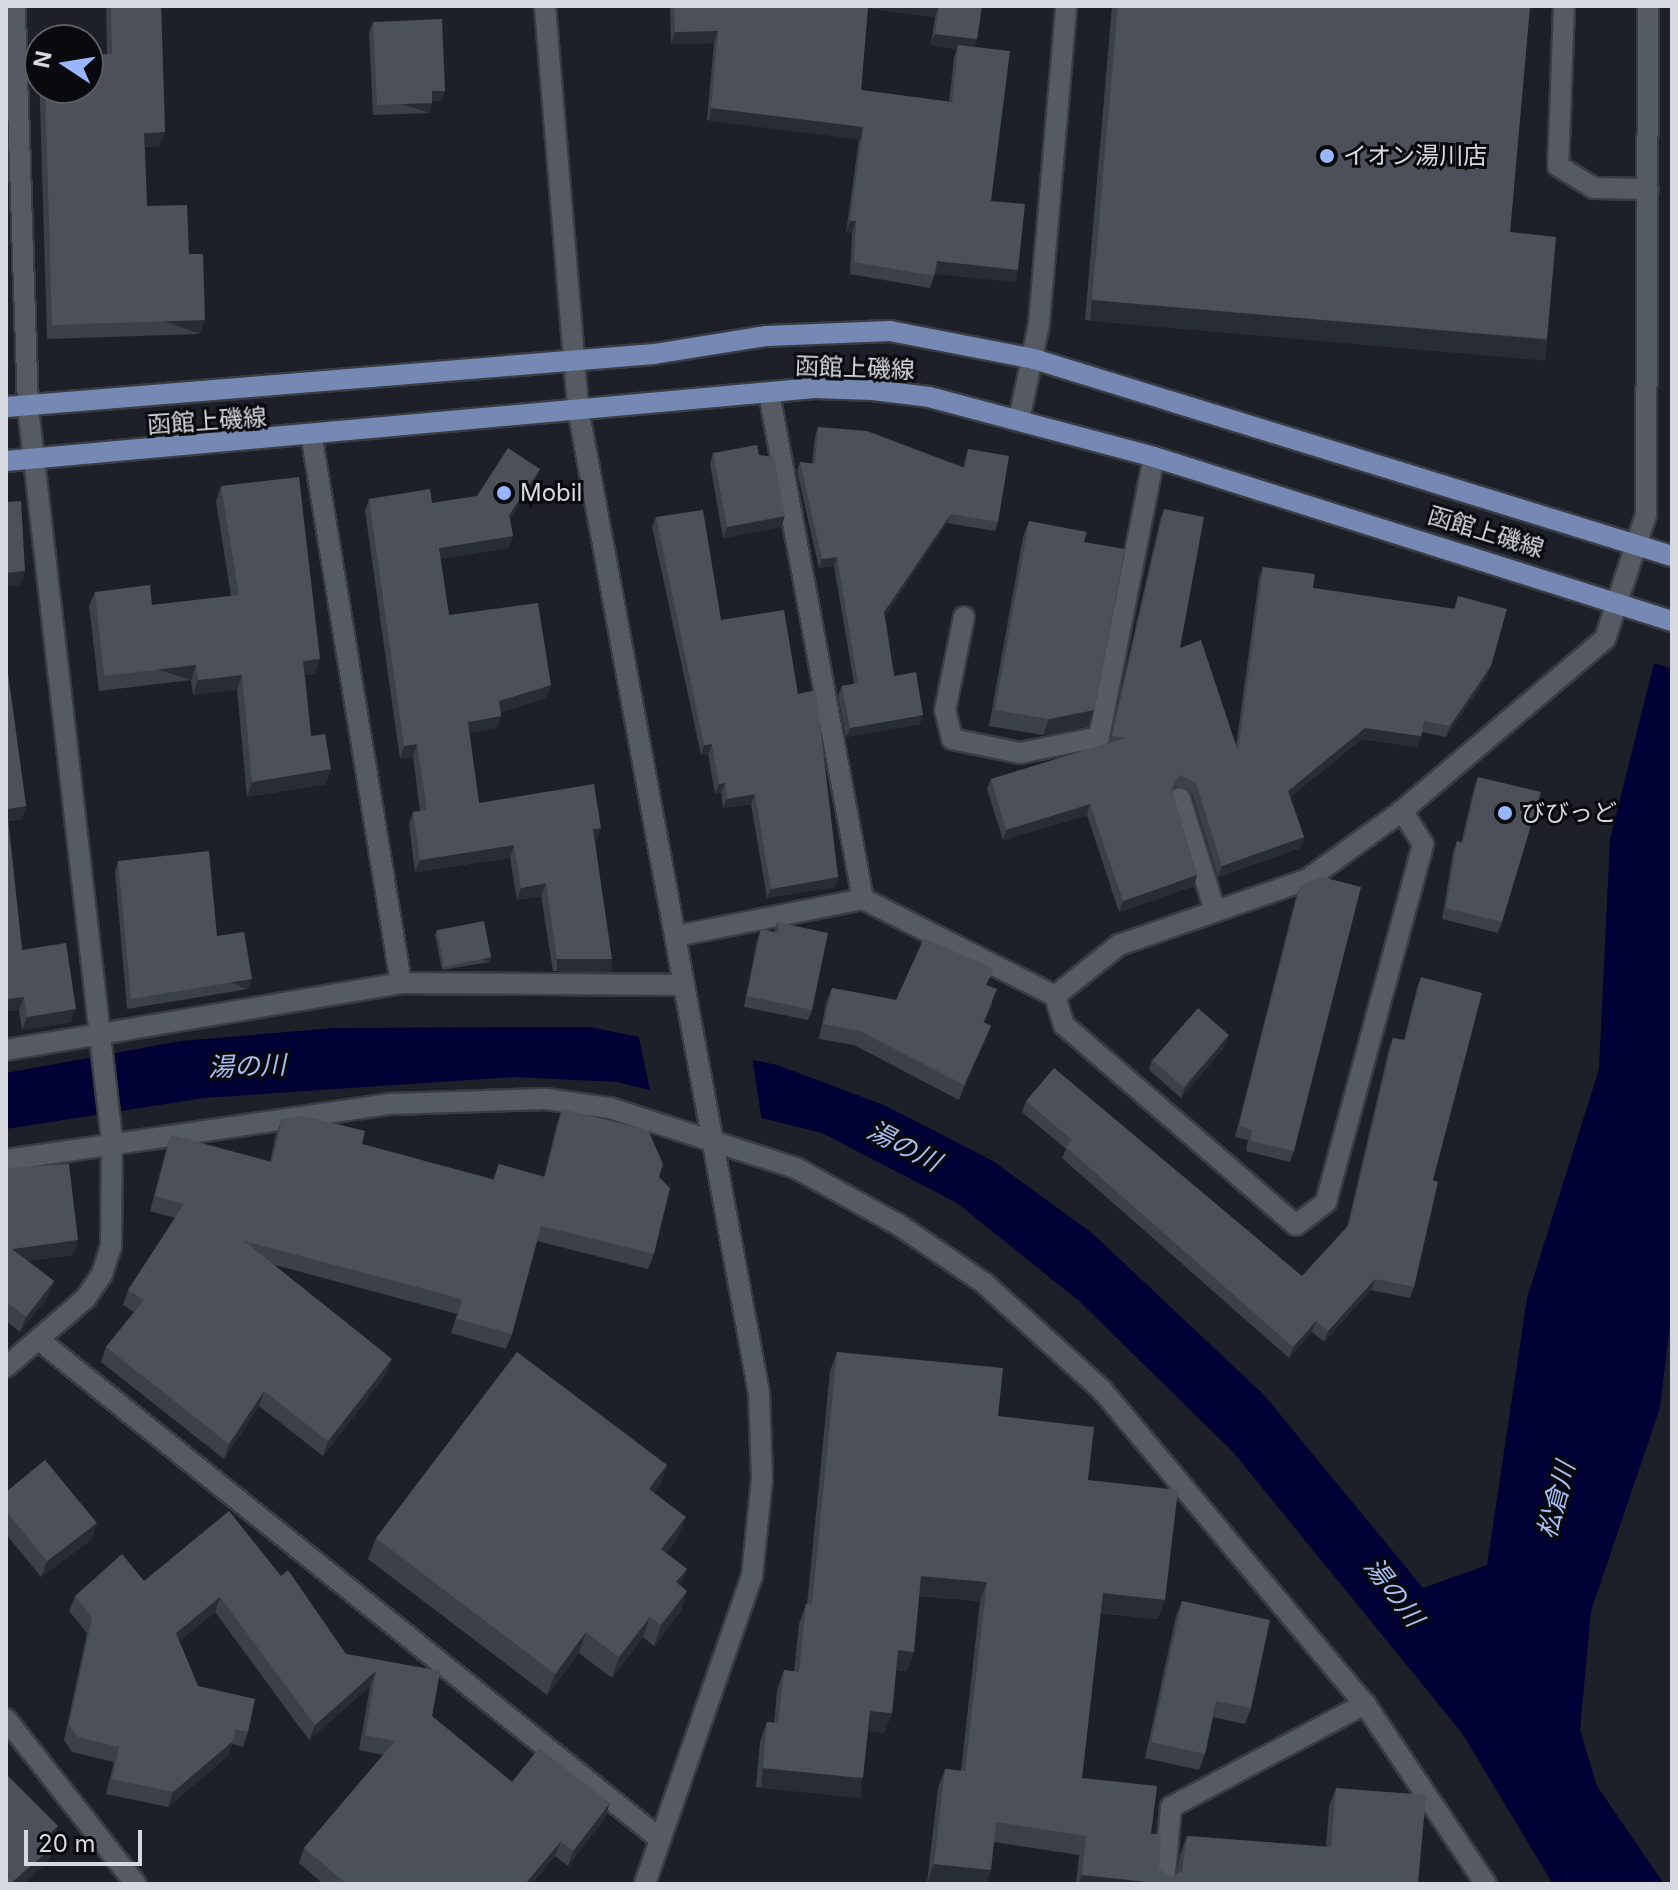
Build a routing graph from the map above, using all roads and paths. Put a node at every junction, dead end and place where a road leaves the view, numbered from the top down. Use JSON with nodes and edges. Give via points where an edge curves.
{"nodes":[{"id":1,"x":15,"y":6,"type":"edge"},
{"id":2,"x":545,"y":6,"type":"edge"},
{"id":3,"x":1066,"y":6,"type":"edge"},
{"id":4,"x":1564,"y":6,"type":"edge"},
{"id":5,"x":1648,"y":6,"type":"edge"},
{"id":6,"x":1648,"y":189,"type":"junction"},
{"id":7,"x":1034,"y":359,"type":"junction"},
{"id":8,"x":572,"y":360,"type":"junction"},
{"id":9,"x":769,"y":393,"type":"junction"},
{"id":10,"x":6,"y":407,"type":"edge"},
{"id":11,"x":28,"y":407,"type":"junction"},
{"id":12,"x":578,"y":408,"type":"junction"},
{"id":13,"x":1019,"y":420,"type":"junction"},
{"id":14,"x":312,"y":439,"type":"junction"},
{"id":15,"x":1154,"y":457,"type":"junction"},
{"id":16,"x":34,"y":460,"type":"junction"},
{"id":17,"x":6,"y":461,"type":"edge"},
{"id":18,"x":1640,"y":545,"type":"junction"},
{"id":19,"x":1672,"y":556,"type":"edge"},
{"id":20,"x":1620,"y":604,"type":"junction"},
{"id":21,"x":964,"y":617,"type":"dead end"},
{"id":22,"x":1665,"y":618,"type":"edge"},
{"id":23,"x":1180,"y":798,"type":"edge"},
{"id":24,"x":1402,"y":811,"type":"junction"},
{"id":25,"x":863,"y":899,"type":"junction"},
{"id":26,"x":1215,"y":911,"type":"junction"},
{"id":27,"x":676,"y":936,"type":"junction"},
{"id":28,"x":401,"y":983,"type":"junction"},
{"id":29,"x":684,"y":985,"type":"junction"},
{"id":30,"x":1055,"y":996,"type":"junction"},
{"id":31,"x":101,"y":1036,"type":"junction"},
{"id":32,"x":6,"y":1050,"type":"edge"},
{"id":33,"x":112,"y":1140,"type":"junction"},
{"id":34,"x":710,"y":1140,"type":"junction"},
{"id":35,"x":6,"y":1160,"type":"edge"},
{"id":36,"x":39,"y":1340,"type":"junction"},
{"id":37,"x":6,"y":1367,"type":"edge"},
{"id":38,"x":1365,"y":1704,"type":"junction"},
{"id":39,"x":6,"y":1719,"type":"edge"},
{"id":40,"x":660,"y":1839,"type":"junction"},
{"id":41,"x":136,"y":1884,"type":"edge"},
{"id":42,"x":645,"y":1884,"type":"edge"},
{"id":43,"x":1164,"y":1884,"type":"edge"},
{"id":44,"x":1486,"y":1884,"type":"edge"}],
"edges":[{"from":1,"to":11,"type":"street"},
{"from":2,"to":8,"type":"street"},
{"from":3,"to":7,"type":"street"},
{"from":4,"to":6,"type":"street","via":[[1558,166],[1594,188]]},
{"from":5,"to":6,"type":"street"},
{"from":6,"to":18,"type":"street"},
{"from":7,"to":8,"type":"main road","name":"函館上磯線","via":[[936,335],[834,330]]},
{"from":7,"to":13,"type":"street"},
{"from":7,"to":18,"type":"main road","name":"函館上磯線"},
{"from":8,"to":11,"type":"main road","name":"函館上磯線"},
{"from":8,"to":12,"type":"street"},
{"from":9,"to":12,"type":"main road","name":"函館上磯線"},
{"from":9,"to":13,"type":"main road","name":"函館上磯線","via":[[873,390]]},
{"from":9,"to":25,"type":"street"},
{"from":10,"to":11,"type":"main road","name":"函館上磯線"},
{"from":11,"to":16,"type":"street"},
{"from":12,"to":14,"type":"main road","name":"函館上磯線"},
{"from":12,"to":27,"type":"street"},
{"from":13,"to":15,"type":"main road","name":"函館上磯線"},
{"from":14,"to":16,"type":"main road","name":"函館上磯線"},
{"from":14,"to":28,"type":"street"},
{"from":15,"to":20,"type":"main road","name":"函館上磯線"},
{"from":15,"to":21,"type":"street","via":[[1099,737],[1020,753],[952,739],[945,710]]},
{"from":16,"to":17,"type":"main road","name":"函館上磯線"},
{"from":16,"to":31,"type":"street"},
{"from":18,"to":19,"type":"main road","name":"函館上磯線"},
{"from":18,"to":20,"type":"street"},
{"from":20,"to":22,"type":"main road","name":"函館上磯線"},
{"from":20,"to":24,"type":"street","via":[[1605,639]]},
{"from":23,"to":26,"type":"street"},
{"from":24,"to":26,"type":"street","via":[[1308,879]]},
{"from":24,"to":30,"type":"street","via":[[1423,844],[1326,1202],[1296,1225],[1064,1025]]},
{"from":25,"to":27,"type":"street"},
{"from":25,"to":30,"type":"street"},
{"from":26,"to":30,"type":"street","via":[[1119,945]]},
{"from":27,"to":29,"type":"street"},
{"from":28,"to":29,"type":"street"},
{"from":28,"to":31,"type":"street"},
{"from":29,"to":34,"type":"street"},
{"from":31,"to":32,"type":"street"},
{"from":31,"to":33,"type":"street"},
{"from":33,"to":34,"type":"street","via":[[392,1104],[546,1099],[610,1108]]},
{"from":33,"to":35,"type":"street"},
{"from":33,"to":36,"type":"street","via":[[111,1247],[102,1274]]},
{"from":34,"to":38,"type":"street","via":[[796,1168],[899,1225],[984,1283],[1102,1390]]},
{"from":34,"to":40,"type":"street","via":[[759,1393],[762,1479],[752,1576]]},
{"from":36,"to":37,"type":"street"},
{"from":36,"to":40,"type":"street"},
{"from":38,"to":43,"type":"street","via":[[1171,1807]]},
{"from":38,"to":44,"type":"street"},
{"from":39,"to":41,"type":"street"},
{"from":40,"to":42,"type":"street"}]}
